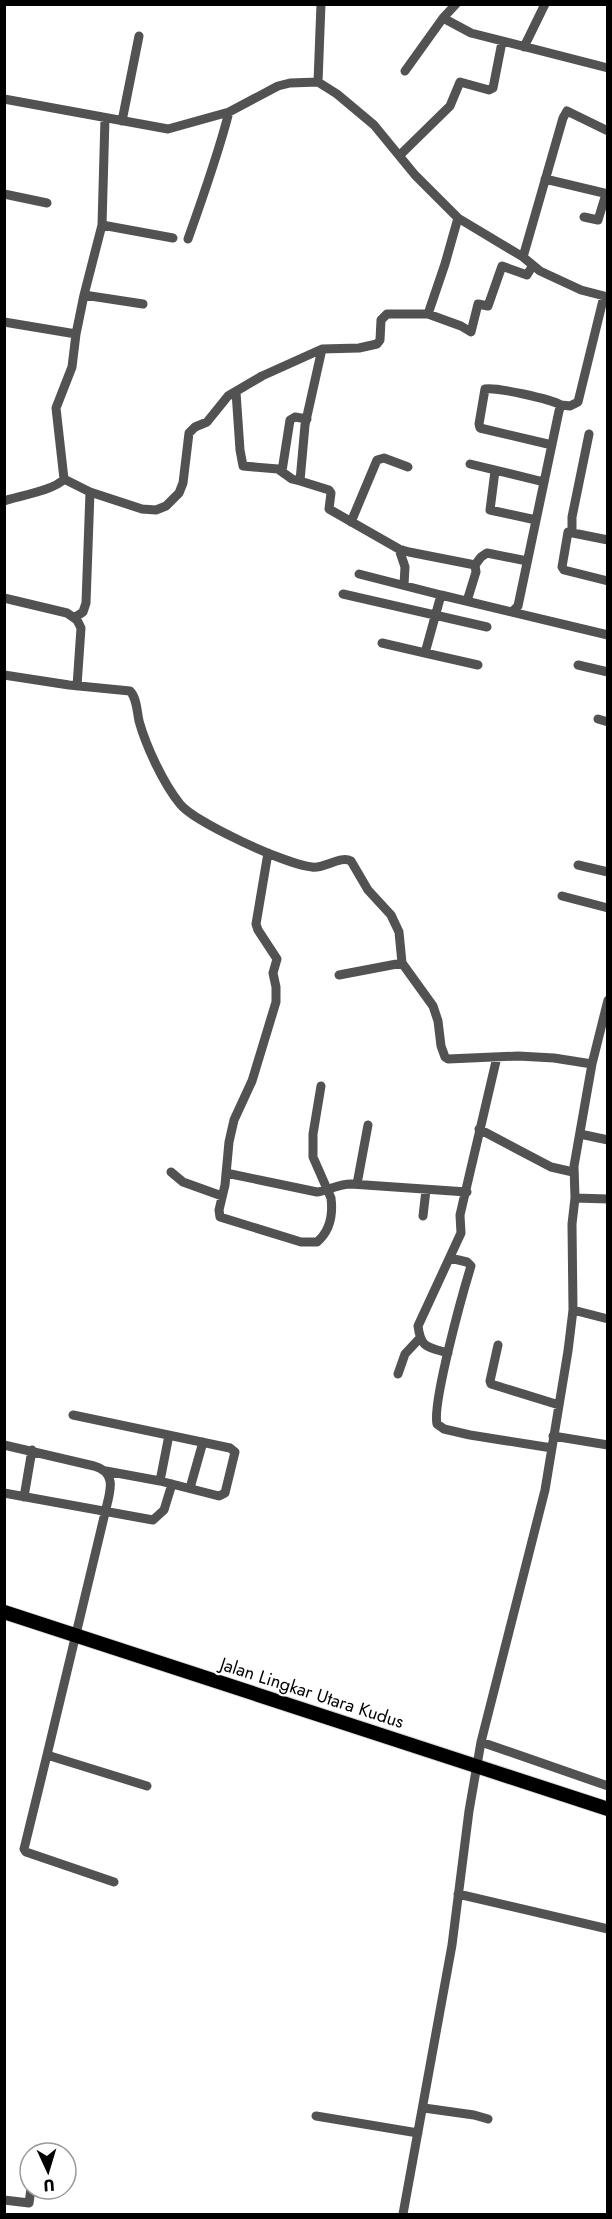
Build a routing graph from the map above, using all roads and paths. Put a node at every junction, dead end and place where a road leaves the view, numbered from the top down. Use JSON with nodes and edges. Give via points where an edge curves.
{"nodes":[{"id":1,"x":321,"y":4,"type":"edge"},
{"id":2,"x":456,"y":4,"type":"edge"},
{"id":3,"x":545,"y":4,"type":"edge"},
{"id":4,"x":443,"y":18,"type":"junction"},
{"id":5,"x":140,"y":36,"type":"dead end"},
{"id":6,"x":502,"y":42,"type":"junction"},
{"id":7,"x":524,"y":47,"type":"junction"},
{"id":8,"x":608,"y":68,"type":"edge"},
{"id":9,"x":405,"y":71,"type":"dead end"},
{"id":10,"x":318,"y":82,"type":"junction"},
{"id":11,"x":4,"y":99,"type":"edge"},
{"id":12,"x":229,"y":112,"type":"junction"},
{"id":13,"x":105,"y":118,"type":"junction"},
{"id":14,"x":122,"y":121,"type":"junction"},
{"id":15,"x":608,"y":131,"type":"edge"},
{"id":16,"x":400,"y":155,"type":"junction"},
{"id":17,"x":545,"y":179,"type":"junction"},
{"id":18,"x":4,"y":194,"type":"edge"},
{"id":19,"x":607,"y":194,"type":"edge"},
{"id":20,"x":47,"y":203,"type":"dead end"},
{"id":21,"x":584,"y":217,"type":"dead end"},
{"id":22,"x":458,"y":218,"type":"junction"},
{"id":23,"x":102,"y":225,"type":"junction"},
{"id":24,"x":173,"y":238,"type":"dead end"},
{"id":25,"x":188,"y":239,"type":"dead end"},
{"id":26,"x":523,"y":257,"type":"junction"},
{"id":27,"x":533,"y":265,"type":"junction"},
{"id":28,"x":84,"y":295,"type":"junction"},
{"id":29,"x":606,"y":296,"type":"edge"},
{"id":30,"x":143,"y":304,"type":"dead end"},
{"id":31,"x":428,"y":314,"type":"junction"},
{"id":32,"x":4,"y":322,"type":"edge"},
{"id":33,"x":76,"y":334,"type":"junction"},
{"id":34,"x":322,"y":349,"type":"junction"},
{"id":35,"x":236,"y":392,"type":"junction"},
{"id":36,"x":561,"y":405,"type":"junction"},
{"id":37,"x":307,"y":419,"type":"junction"},
{"id":38,"x":589,"y":434,"type":"dead end"},
{"id":39,"x":552,"y":445,"type":"junction"},
{"id":40,"x":470,"y":464,"type":"dead end"},
{"id":41,"x":408,"y":467,"type":"dead end"},
{"id":42,"x":282,"y":471,"type":"junction"},
{"id":43,"x":495,"y":471,"type":"junction"},
{"id":44,"x":64,"y":479,"type":"junction"},
{"id":45,"x":300,"y":481,"type":"junction"},
{"id":46,"x":544,"y":482,"type":"junction"},
{"id":47,"x":90,"y":492,"type":"junction"},
{"id":48,"x":4,"y":501,"type":"edge"},
{"id":49,"x":536,"y":520,"type":"junction"},
{"id":50,"x":351,"y":522,"type":"junction"},
{"id":51,"x":572,"y":532,"type":"junction"},
{"id":52,"x":608,"y":540,"type":"edge"},
{"id":53,"x":399,"y":549,"type":"junction"},
{"id":54,"x":527,"y":561,"type":"junction"},
{"id":55,"x":475,"y":565,"type":"junction"},
{"id":56,"x":359,"y":574,"type":"dead end"},
{"id":57,"x":608,"y":581,"type":"edge"},
{"id":58,"x":404,"y":585,"type":"junction"},
{"id":59,"x":343,"y":594,"type":"dead end"},
{"id":60,"x":441,"y":595,"type":"junction"},
{"id":61,"x":4,"y":598,"type":"edge"},
{"id":62,"x":467,"y":601,"type":"junction"},
{"id":63,"x":512,"y":612,"type":"junction"},
{"id":64,"x":435,"y":616,"type":"junction"},
{"id":65,"x":74,"y":618,"type":"junction"},
{"id":66,"x":487,"y":627,"type":"dead end"},
{"id":67,"x":608,"y":635,"type":"edge"},
{"id":68,"x":382,"y":643,"type":"dead end"},
{"id":69,"x":425,"y":653,"type":"junction"},
{"id":70,"x":478,"y":665,"type":"dead end"},
{"id":71,"x":578,"y":665,"type":"dead end"},
{"id":72,"x":608,"y":672,"type":"edge"},
{"id":73,"x":4,"y":675,"type":"edge"},
{"id":74,"x":77,"y":686,"type":"junction"},
{"id":75,"x":268,"y":852,"type":"junction"},
{"id":76,"x":578,"y":865,"type":"dead end"},
{"id":77,"x":608,"y":872,"type":"edge"},
{"id":78,"x":562,"y":896,"type":"dead end"},
{"id":79,"x":608,"y":908,"type":"edge"},
{"id":80,"x":402,"y":963,"type":"junction"},
{"id":81,"x":339,"y":975,"type":"dead end"},
{"id":82,"x":608,"y":1000,"type":"edge"},
{"id":83,"x":497,"y":1057,"type":"junction"},
{"id":84,"x":592,"y":1064,"type":"junction"},
{"id":85,"x":321,"y":1086,"type":"dead end"},
{"id":86,"x":368,"y":1125,"type":"dead end"},
{"id":87,"x":479,"y":1129,"type":"junction"},
{"id":88,"x":580,"y":1134,"type":"junction"},
{"id":89,"x":608,"y":1140,"type":"edge"},
{"id":90,"x":171,"y":1172,"type":"dead end"},
{"id":91,"x":573,"y":1172,"type":"junction"},
{"id":92,"x":226,"y":1173,"type":"junction"},
{"id":93,"x":357,"y":1184,"type":"junction"},
{"id":94,"x":328,"y":1190,"type":"junction"},
{"id":95,"x":426,"y":1190,"type":"junction"},
{"id":96,"x":467,"y":1192,"type":"junction"},
{"id":97,"x":222,"y":1196,"type":"junction"},
{"id":98,"x":575,"y":1198,"type":"junction"},
{"id":99,"x":608,"y":1199,"type":"edge"},
{"id":100,"x":423,"y":1216,"type":"dead end"},
{"id":101,"x":450,"y":1258,"type":"junction"},
{"id":102,"x":573,"y":1310,"type":"junction"},
{"id":103,"x":608,"y":1318,"type":"edge"},
{"id":104,"x":424,"y":1344,"type":"junction"},
{"id":105,"x":498,"y":1345,"type":"dead end"},
{"id":106,"x":448,"y":1353,"type":"junction"},
{"id":107,"x":398,"y":1374,"type":"dead end"},
{"id":108,"x":559,"y":1405,"type":"junction"},
{"id":109,"x":73,"y":1415,"type":"dead end"},
{"id":110,"x":169,"y":1435,"type":"junction"},
{"id":111,"x":553,"y":1436,"type":"junction"},
{"id":112,"x":203,"y":1442,"type":"junction"},
{"id":113,"x":608,"y":1444,"type":"edge"},
{"id":114,"x":4,"y":1445,"type":"edge"},
{"id":115,"x":552,"y":1448,"type":"junction"},
{"id":116,"x":32,"y":1450,"type":"junction"},
{"id":117,"x":106,"y":1471,"type":"junction"},
{"id":118,"x":160,"y":1481,"type":"junction"},
{"id":119,"x":172,"y":1484,"type":"junction"},
{"id":120,"x":190,"y":1488,"type":"junction"},
{"id":121,"x":4,"y":1493,"type":"edge"},
{"id":122,"x":24,"y":1497,"type":"junction"},
{"id":123,"x":105,"y":1513,"type":"junction"},
{"id":124,"x":4,"y":1612,"type":"edge"},
{"id":125,"x":76,"y":1635,"type":"junction"},
{"id":126,"x":481,"y":1742,"type":"junction"},
{"id":127,"x":47,"y":1755,"type":"junction"},
{"id":128,"x":477,"y":1765,"type":"junction"},
{"id":129,"x":147,"y":1786,"type":"dead end"},
{"id":130,"x":608,"y":1786,"type":"edge"},
{"id":131,"x":608,"y":1809,"type":"edge"},
{"id":132,"x":114,"y":1882,"type":"dead end"},
{"id":133,"x":458,"y":1894,"type":"junction"},
{"id":134,"x":608,"y":1929,"type":"edge"},
{"id":135,"x":424,"y":2108,"type":"junction"},
{"id":136,"x":316,"y":2116,"type":"dead end"},
{"id":137,"x":488,"y":2119,"type":"dead end"},
{"id":138,"x":418,"y":2133,"type":"junction"},
{"id":139,"x":4,"y":2200,"type":"edge"},
{"id":140,"x":29,"y":2201,"type":"edge"},
{"id":141,"x":403,"y":2214,"type":"edge"}],
"edges":[{"from":1,"to":10,"type":"street"},
{"from":2,"to":4,"type":"street"},
{"from":3,"to":7,"type":"street"},
{"from":4,"to":6,"type":"street","via":[[471,33]]},
{"from":4,"to":9,"type":"street"},
{"from":5,"to":14,"type":"street"},
{"from":6,"to":7,"type":"street"},
{"from":6,"to":16,"type":"street","via":[[493,88],[460,82],[450,106]]},
{"from":7,"to":8,"type":"street"},
{"from":10,"to":12,"type":"street","via":[[278,86]]},
{"from":10,"to":16,"type":"street","via":[[374,125]]},
{"from":11,"to":13,"type":"street"},
{"from":12,"to":14,"type":"street","via":[[168,129]]},
{"from":12,"to":25,"type":"street","via":[[218,156]]},
{"from":13,"to":14,"type":"street"},
{"from":13,"to":23,"type":"street"},
{"from":15,"to":17,"type":"street","via":[[567,111]]},
{"from":16,"to":22,"type":"street"},
{"from":17,"to":19,"type":"street"},
{"from":17,"to":26,"type":"street"},
{"from":18,"to":20,"type":"street"},
{"from":19,"to":21,"type":"street","via":[[598,220]]},
{"from":22,"to":26,"type":"street"},
{"from":22,"to":31,"type":"street"},
{"from":23,"to":24,"type":"street"},
{"from":23,"to":28,"type":"street"},
{"from":26,"to":27,"type":"street"},
{"from":27,"to":29,"type":"street","via":[[567,284]]},
{"from":27,"to":31,"type":"street","via":[[527,274],[502,266],[488,306],[478,304],[476,308],[471,332]]},
{"from":28,"to":30,"type":"street"},
{"from":28,"to":33,"type":"street"},
{"from":29,"to":36,"type":"street","via":[[578,402]]},
{"from":31,"to":34,"type":"street","via":[[392,312],[381,320],[377,344]]},
{"from":32,"to":33,"type":"street"},
{"from":33,"to":44,"type":"street","via":[[72,367],[56,408]]},
{"from":34,"to":35,"type":"street"},
{"from":34,"to":37,"type":"street"},
{"from":35,"to":42,"type":"street","via":[[242,463],[245,467]]},
{"from":35,"to":47,"type":"street","via":[[207,422],[189,433],[183,483],[179,494],[166,506],[142,509]]},
{"from":36,"to":39,"type":"street"},
{"from":36,"to":39,"type":"street","via":[[485,389],[480,428]]},
{"from":37,"to":42,"type":"street","via":[[290,420]]},
{"from":37,"to":45,"type":"street"},
{"from":38,"to":51,"type":"street"},
{"from":39,"to":46,"type":"street"},
{"from":40,"to":43,"type":"street"},
{"from":41,"to":50,"type":"street","via":[[384,458],[377,460]]},
{"from":42,"to":45,"type":"street"},
{"from":43,"to":46,"type":"street"},
{"from":43,"to":49,"type":"street","via":[[490,510]]},
{"from":44,"to":47,"type":"street"},
{"from":44,"to":48,"type":"street","via":[[62,483]]},
{"from":45,"to":50,"type":"street","via":[[329,490],[329,509]]},
{"from":46,"to":49,"type":"street"},
{"from":47,"to":65,"type":"street","via":[[86,603],[83,612]]},
{"from":49,"to":54,"type":"street"},
{"from":50,"to":53,"type":"street"},
{"from":51,"to":52,"type":"street"},
{"from":51,"to":57,"type":"street","via":[[567,535],[564,570]]},
{"from":53,"to":55,"type":"street"},
{"from":53,"to":58,"type":"street","via":[[405,567]]},
{"from":54,"to":55,"type":"street","via":[[488,553]]},
{"from":54,"to":63,"type":"street","via":[[518,606]]},
{"from":55,"to":62,"type":"street"},
{"from":56,"to":58,"type":"street"},
{"from":58,"to":60,"type":"street"},
{"from":59,"to":64,"type":"street"},
{"from":60,"to":62,"type":"street"},
{"from":60,"to":64,"type":"street"},
{"from":61,"to":65,"type":"street"},
{"from":62,"to":63,"type":"street"},
{"from":63,"to":67,"type":"street"},
{"from":64,"to":66,"type":"street"},
{"from":64,"to":69,"type":"street"},
{"from":65,"to":74,"type":"street","via":[[81,628]]},
{"from":68,"to":69,"type":"street"},
{"from":69,"to":70,"type":"street"},
{"from":71,"to":72,"type":"street"},
{"from":73,"to":74,"type":"street"},
{"from":74,"to":75,"type":"street","via":[[130,691],[143,735],[181,806]]},
{"from":75,"to":80,"type":"street","via":[[317,868],[344,859],[351,861],[368,890],[391,915],[399,932]]},
{"from":75,"to":92,"type":"street","via":[[256,924],[277,960],[273,973],[276,1002],[252,1081],[234,1120]]},
{"from":76,"to":77,"type":"street"},
{"from":78,"to":79,"type":"street"},
{"from":80,"to":81,"type":"street"},
{"from":80,"to":83,"type":"street","via":[[434,1006],[445,1057]]},
{"from":82,"to":84,"type":"street"},
{"from":83,"to":84,"type":"street","via":[[554,1058]]},
{"from":83,"to":87,"type":"street"},
{"from":84,"to":88,"type":"street"},
{"from":85,"to":94,"type":"street","via":[[313,1134],[314,1157]]},
{"from":86,"to":93,"type":"street"},
{"from":87,"to":91,"type":"street","via":[[551,1167]]},
{"from":87,"to":96,"type":"street"},
{"from":88,"to":89,"type":"street"},
{"from":88,"to":91,"type":"street"},
{"from":90,"to":97,"type":"street","via":[[183,1182]]},
{"from":91,"to":98,"type":"street"},
{"from":92,"to":94,"type":"street","via":[[317,1192]]},
{"from":92,"to":97,"type":"street"},
{"from":93,"to":94,"type":"street","via":[[341,1184]]},
{"from":93,"to":95,"type":"street"},
{"from":94,"to":97,"type":"street","via":[[331,1215],[323,1236],[313,1243],[224,1220],[219,1215]]},
{"from":95,"to":96,"type":"street"},
{"from":95,"to":100,"type":"street"},
{"from":96,"to":101,"type":"street","via":[[460,1215],[461,1233]]},
{"from":98,"to":99,"type":"street"},
{"from":98,"to":102,"type":"street"},
{"from":101,"to":104,"type":"street","via":[[418,1326]]},
{"from":101,"to":106,"type":"street","via":[[471,1266]]},
{"from":102,"to":103,"type":"street"},
{"from":102,"to":108,"type":"street"},
{"from":104,"to":106,"type":"street"},
{"from":104,"to":107,"type":"street","via":[[405,1354]]},
{"from":105,"to":108,"type":"street","via":[[491,1384]]},
{"from":106,"to":115,"type":"street","via":[[437,1424],[461,1433]]},
{"from":108,"to":111,"type":"street"},
{"from":109,"to":110,"type":"street"},
{"from":110,"to":112,"type":"street"},
{"from":110,"to":118,"type":"street"},
{"from":111,"to":113,"type":"street"},
{"from":111,"to":115,"type":"street"},
{"from":112,"to":120,"type":"street"},
{"from":112,"to":120,"type":"street","via":[[234,1450],[228,1484],[219,1496]]},
{"from":114,"to":116,"type":"street"},
{"from":115,"to":126,"type":"street","via":[[543,1499]]},
{"from":116,"to":117,"type":"street"},
{"from":116,"to":122,"type":"street"},
{"from":117,"to":118,"type":"street"},
{"from":117,"to":123,"type":"street","via":[[110,1482]]},
{"from":118,"to":119,"type":"street"},
{"from":119,"to":120,"type":"street"},
{"from":119,"to":123,"type":"street","via":[[164,1510],[153,1520]]},
{"from":121,"to":122,"type":"street"},
{"from":122,"to":123,"type":"street"},
{"from":123,"to":125,"type":"street"},
{"from":124,"to":125,"type":"main road","name":"Jalan Lingkar Utara Kudus"},
{"from":125,"to":127,"type":"street"},
{"from":125,"to":128,"type":"main road","name":"Jalan Lingkar Utara Kudus"},
{"from":126,"to":128,"type":"street"},
{"from":126,"to":130,"type":"street"},
{"from":127,"to":129,"type":"street"},
{"from":127,"to":132,"type":"street","via":[[24,1849]]},
{"from":128,"to":131,"type":"main road","name":"Jalan Lingkar Utara Kudus"},
{"from":128,"to":133,"type":"street"},
{"from":133,"to":134,"type":"street"},
{"from":133,"to":135,"type":"street"},
{"from":135,"to":137,"type":"street"},
{"from":135,"to":138,"type":"street"},
{"from":136,"to":138,"type":"street"},
{"from":138,"to":141,"type":"street"},
{"from":139,"to":140,"type":"street"}]}
